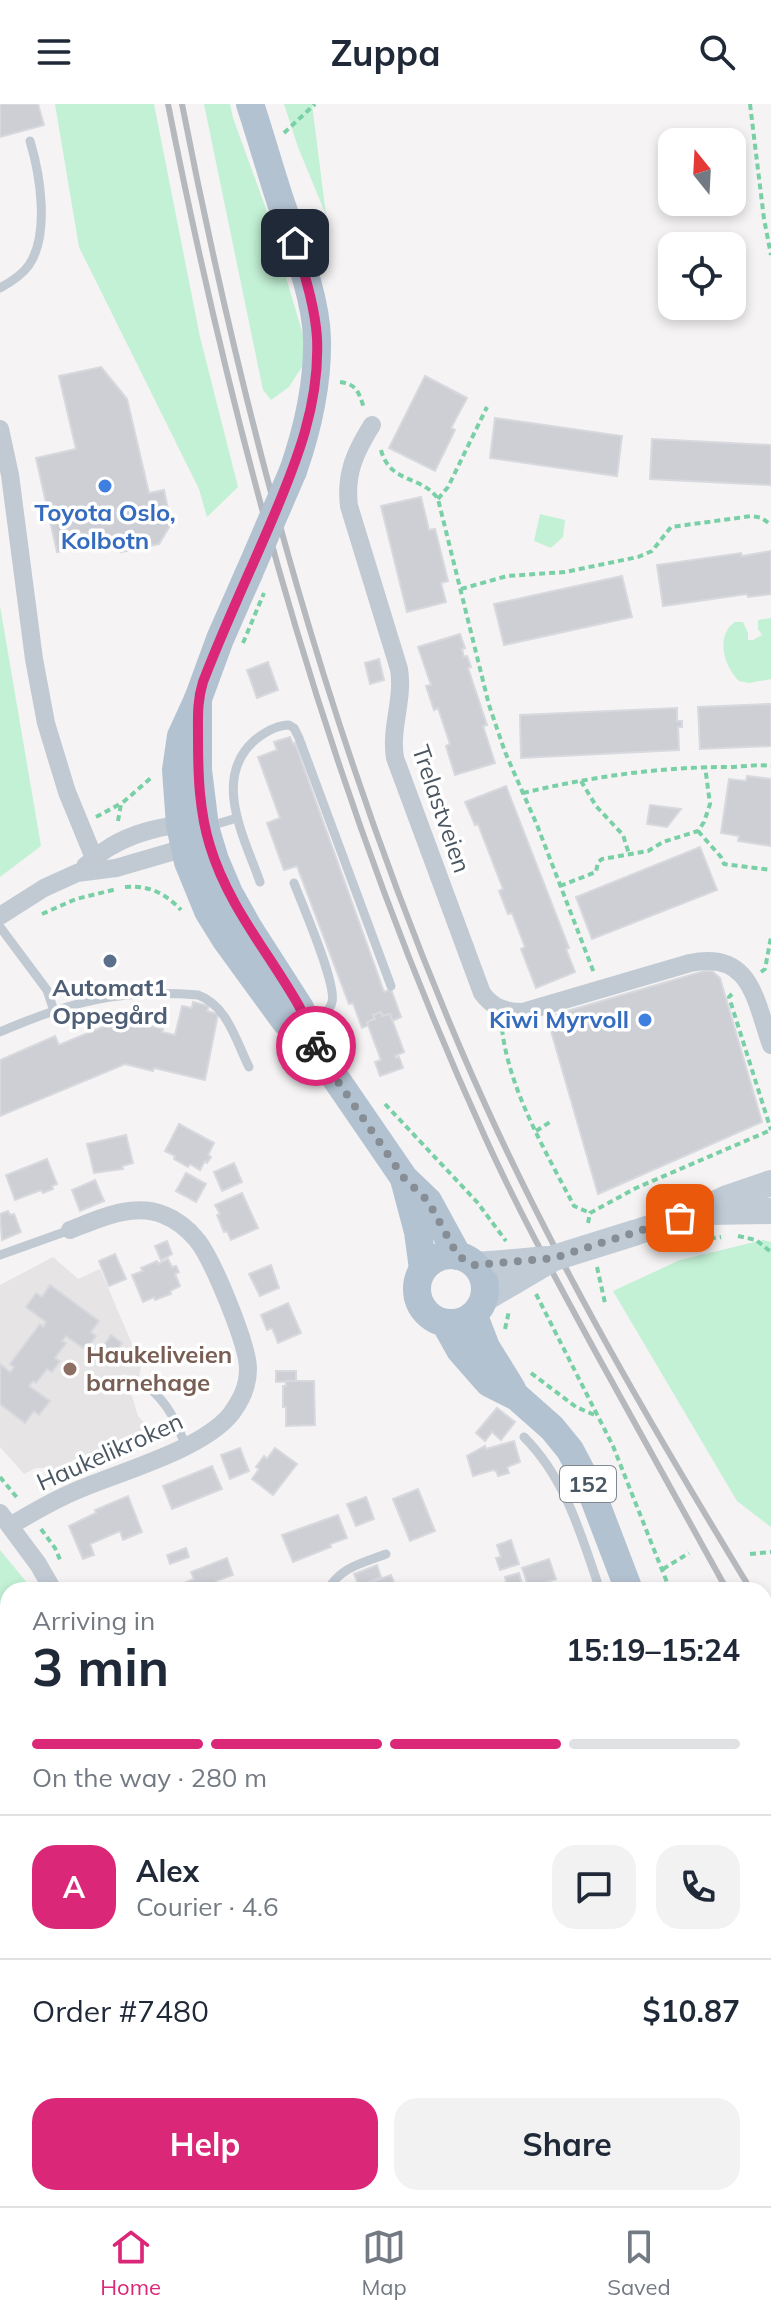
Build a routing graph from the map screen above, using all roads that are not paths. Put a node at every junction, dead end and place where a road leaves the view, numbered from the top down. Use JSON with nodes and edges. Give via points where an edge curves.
{"nodes":[{"id":1,"x":250,"y":104,"type":"edge"},
{"id":2,"x":30,"y":141,"type":"dead end"},
{"id":3,"x":0,"y":288,"type":"edge"},
{"id":4,"x":372,"y":425,"type":"dead end"},
{"id":5,"x":0,"y":429,"type":"edge"},
{"id":6,"x":237,"y":818,"type":"junction"},
{"id":7,"x":190,"y":832,"type":"junction"},
{"id":8,"x":97,"y":864,"type":"junction"},
{"id":9,"x":260,"y":882,"type":"dead end"},
{"id":10,"x":294,"y":883,"type":"dead end"},
{"id":11,"x":0,"y":916,"type":"edge"},
{"id":12,"x":0,"y":927,"type":"edge"},
{"id":13,"x":391,"y":986,"type":"dead end"},
{"id":14,"x":54,"y":1011,"type":"junction"},
{"id":15,"x":303,"y":1030,"type":"junction"},
{"id":16,"x":0,"y":1032,"type":"edge"},
{"id":17,"x":771,"y":1045,"type":"edge"},
{"id":18,"x":249,"y":1067,"type":"dead end"},
{"id":19,"x":404,"y":1178,"type":"junction"},
{"id":20,"x":771,"y":1183,"type":"edge"},
{"id":21,"x":771,"y":1211,"type":"edge"},
{"id":22,"x":698,"y":1212,"type":"junction"},
{"id":23,"x":70,"y":1230,"type":"joint"},
{"id":24,"x":0,"y":1255,"type":"edge"},
{"id":25,"x":554,"y":1258,"type":"junction"},
{"id":26,"x":467,"y":1260,"type":"junction"},
{"id":27,"x":423,"y":1269,"type":"junction"},
{"id":28,"x":489,"y":1308,"type":"junction"},
{"id":29,"x":445,"y":1323,"type":"junction"},
{"id":30,"x":148,"y":1387,"type":"dead end"},
{"id":31,"x":517,"y":1397,"type":"junction"},
{"id":32,"x":524,"y":1437,"type":"dead end"},
{"id":33,"x":186,"y":1447,"type":"junction"},
{"id":34,"x":5,"y":1520,"type":"edge"},
{"id":35,"x":386,"y":1554,"type":"dead end"},
{"id":36,"x":48,"y":1582,"type":"edge"},
{"id":37,"x":332,"y":1582,"type":"edge"},
{"id":38,"x":597,"y":1582,"type":"edge"},
{"id":39,"x":626,"y":1582,"type":"edge"}],
"edges":[{"from":1,"to":7,"type":"main road","number":"152","bridge":true,"via":[[308,290],[317,336],[313,399],[293,471],[198,699],[198,770]]},
{"from":2,"to":3,"type":"lane","via":[[39,178],[37,249],[29,266]]},
{"from":4,"to":17,"type":"street","name":"Trelastveien","via":[[353,458],[347,492],[399,669],[395,758],[476,981],[488,1001],[503,1011],[537,1010],[714,960],[725,962],[747,981]]},
{"from":5,"to":8,"type":"street","via":[[43,713],[67,792]]},
{"from":6,"to":7,"type":"lane"},
{"from":6,"to":9,"type":"lane"},
{"from":6,"to":13,"type":"lane","via":[[232,786],[248,746],[289,725]]},
{"from":7,"to":8,"type":"street","via":[[122,841],[109,847]]},
{"from":7,"to":8,"type":"street","via":[[171,852],[116,868]]},
{"from":7,"to":15,"type":"main road","number":"152","via":[[215,860],[248,927],[300,1008]]},
{"from":8,"to":11,"type":"street"},
{"from":10,"to":15,"type":"lane","via":[[332,997],[328,1010]]},
{"from":12,"to":14,"type":"lane","via":[[47,990]]},
{"from":14,"to":16,"type":"lane"},
{"from":14,"to":18,"type":"lane","via":[[134,993],[198,995],[219,1008]]},
{"from":15,"to":19,"type":"main road","number":"152"},
{"from":19,"to":26,"type":"main road","number":"152","via":[[428,1201]]},
{"from":19,"to":27,"type":"main road","number":"152"},
{"from":20,"to":22,"type":"main road"},
{"from":21,"to":22,"type":"main road"},
{"from":22,"to":25,"type":"main road","bridge":true},
{"from":23,"to":24,"type":"lane"},
{"from":23,"to":33,"type":"street","name":"Haukelikroken","via":[[123,1212],[154,1212],[182,1225],[207,1255],[243,1341],[247,1380],[226,1420]]},
{"from":25,"to":26,"type":"main road","bridge":true},
{"from":25,"to":28,"type":"main road","bridge":true},
{"from":26,"to":27,"type":"main road","via":[[439,1257]]},
{"from":26,"to":28,"type":"main road","number":"152","via":[[485,1281]]},
{"from":27,"to":29,"type":"main road","number":"152","via":[[420,1302]]},
{"from":28,"to":29,"type":"main road"},
{"from":28,"to":31,"type":"main road","number":"152","via":[[486,1347]]},
{"from":29,"to":31,"type":"main road","number":"152","via":[[479,1373]]},
{"from":30,"to":33,"type":"lane","via":[[171,1411]]},
{"from":31,"to":39,"type":"main road","number":"152","via":[[577,1460]]},
{"from":32,"to":38,"type":"lane","via":[[559,1483]]},
{"from":33,"to":34,"type":"street","name":"Haukelikroken"},
{"from":34,"to":36,"type":"street"},
{"from":35,"to":37,"type":"lane","via":[[346,1569]]}]}
